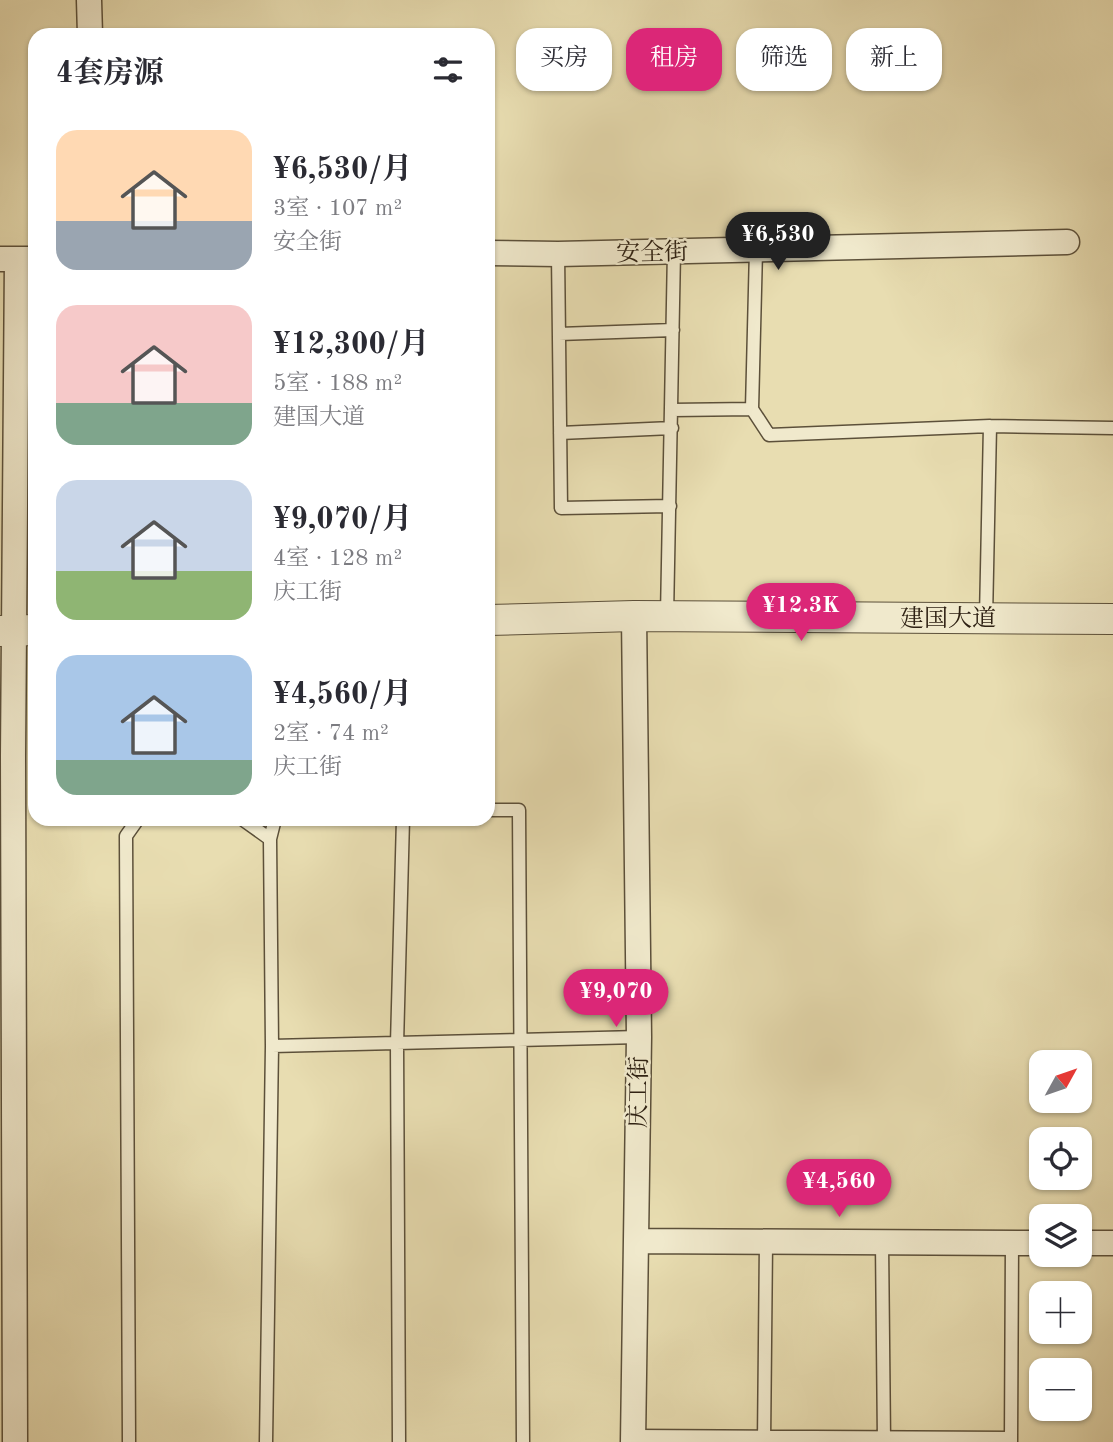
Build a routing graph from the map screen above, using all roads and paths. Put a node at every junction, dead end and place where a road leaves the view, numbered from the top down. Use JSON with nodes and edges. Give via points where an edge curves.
{"nodes":[{"id":1,"x":89,"y":0,"type":"edge"},
{"id":2,"x":90,"y":28,"type":"edge"},
{"id":3,"x":1067,"y":242,"type":"dead end"},
{"id":4,"x":756,"y":250,"type":"junction"},
{"id":5,"x":674,"y":251,"type":"junction"},
{"id":6,"x":495,"y":253,"type":"edge"},
{"id":7,"x":558,"y":254,"type":"junction"},
{"id":8,"x":17,"y":259,"type":"edge"},
{"id":9,"x":673,"y":330,"type":"junction"},
{"id":10,"x":559,"y":334,"type":"junction"},
{"id":11,"x":752,"y":409,"type":"junction"},
{"id":12,"x":672,"y":411,"type":"junction"},
{"id":13,"x":989,"y":426,"type":"junction"},
{"id":14,"x":672,"y":428,"type":"junction"},
{"id":15,"x":1113,"y":428,"type":"edge"},
{"id":16,"x":560,"y":433,"type":"junction"},
{"id":17,"x":670,"y":506,"type":"junction"},
{"id":18,"x":634,"y":617,"type":"junction"},
{"id":19,"x":667,"y":617,"type":"junction"},
{"id":20,"x":986,"y":618,"type":"junction"},
{"id":21,"x":1113,"y":619,"type":"edge"},
{"id":22,"x":495,"y":620,"type":"edge"},
{"id":23,"x":17,"y":631,"type":"edge"},
{"id":24,"x":495,"y":810,"type":"edge"},
{"id":25,"x":133,"y":826,"type":"edge"},
{"id":26,"x":252,"y":826,"type":"edge"},
{"id":27,"x":273,"y":826,"type":"edge"},
{"id":28,"x":403,"y":826,"type":"edge"},
{"id":29,"x":270,"y":839,"type":"junction"},
{"id":30,"x":639,"y":1037,"type":"junction"},
{"id":31,"x":520,"y":1039,"type":"junction"},
{"id":32,"x":7,"y":1041,"type":"edge"},
{"id":33,"x":397,"y":1044,"type":"junction"},
{"id":34,"x":271,"y":1046,"type":"junction"},
{"id":35,"x":636,"y":1241,"type":"junction"},
{"id":36,"x":766,"y":1242,"type":"junction"},
{"id":37,"x":882,"y":1242,"type":"junction"},
{"id":38,"x":1013,"y":1242,"type":"junction"},
{"id":39,"x":1029,"y":1243,"type":"edge"},
{"id":40,"x":1092,"y":1243,"type":"edge"},
{"id":41,"x":1113,"y":1243,"type":"edge"},
{"id":42,"x":633,"y":1439,"type":"edge"},
{"id":43,"x":764,"y":1439,"type":"edge"},
{"id":44,"x":884,"y":1440,"type":"edge"},
{"id":45,"x":1011,"y":1440,"type":"edge"},
{"id":46,"x":15,"y":1442,"type":"edge"},
{"id":47,"x":129,"y":1442,"type":"edge"},
{"id":48,"x":265,"y":1442,"type":"edge"},
{"id":49,"x":399,"y":1442,"type":"edge"},
{"id":50,"x":523,"y":1442,"type":"edge"}],
"edges":[{"from":1,"to":2,"type":"street"},
{"from":3,"to":4,"type":"street","name":"安全街"},
{"from":4,"to":5,"type":"street","name":"安全街"},
{"from":4,"to":11,"type":"lane"},
{"from":5,"to":7,"type":"street","name":"安全街"},
{"from":5,"to":9,"type":"lane"},
{"from":6,"to":7,"type":"street","name":"安全街"},
{"from":7,"to":10,"type":"lane"},
{"from":8,"to":23,"type":"street"},
{"from":9,"to":10,"type":"lane"},
{"from":9,"to":12,"type":"lane"},
{"from":10,"to":16,"type":"lane"},
{"from":11,"to":12,"type":"lane"},
{"from":11,"to":13,"type":"lane","via":[[769,435]]},
{"from":12,"to":14,"type":"lane"},
{"from":13,"to":15,"type":"lane"},
{"from":13,"to":20,"type":"lane"},
{"from":14,"to":16,"type":"lane"},
{"from":14,"to":17,"type":"lane"},
{"from":16,"to":17,"type":"lane","via":[[561,508]]},
{"from":17,"to":19,"type":"lane"},
{"from":18,"to":19,"type":"street","name":"建国大道"},
{"from":18,"to":22,"type":"street","name":"建国大道"},
{"from":18,"to":30,"type":"street","name":"庆工街"},
{"from":19,"to":20,"type":"street","name":"建国大道"},
{"from":20,"to":21,"type":"street","name":"建国大道"},
{"from":23,"to":32,"type":"street"},
{"from":24,"to":31,"type":"lane","via":[[519,810]]},
{"from":25,"to":47,"type":"lane","via":[[126,836]]},
{"from":26,"to":29,"type":"lane"},
{"from":27,"to":29,"type":"lane"},
{"from":28,"to":33,"type":"lane"},
{"from":29,"to":34,"type":"lane"},
{"from":30,"to":31,"type":"lane"},
{"from":30,"to":35,"type":"street","name":"庆工街"},
{"from":31,"to":33,"type":"lane"},
{"from":31,"to":50,"type":"lane"},
{"from":32,"to":46,"type":"street"},
{"from":33,"to":34,"type":"lane"},
{"from":33,"to":49,"type":"lane"},
{"from":34,"to":48,"type":"lane"},
{"from":35,"to":36,"type":"street"},
{"from":35,"to":42,"type":"street","name":"庆工街"},
{"from":36,"to":37,"type":"street"},
{"from":36,"to":43,"type":"lane"},
{"from":37,"to":38,"type":"street"},
{"from":37,"to":44,"type":"lane"},
{"from":38,"to":39,"type":"street"},
{"from":38,"to":45,"type":"lane"},
{"from":40,"to":41,"type":"street"},
{"from":42,"to":43,"type":"lane"},
{"from":43,"to":44,"type":"lane"},
{"from":44,"to":45,"type":"lane"}]}
